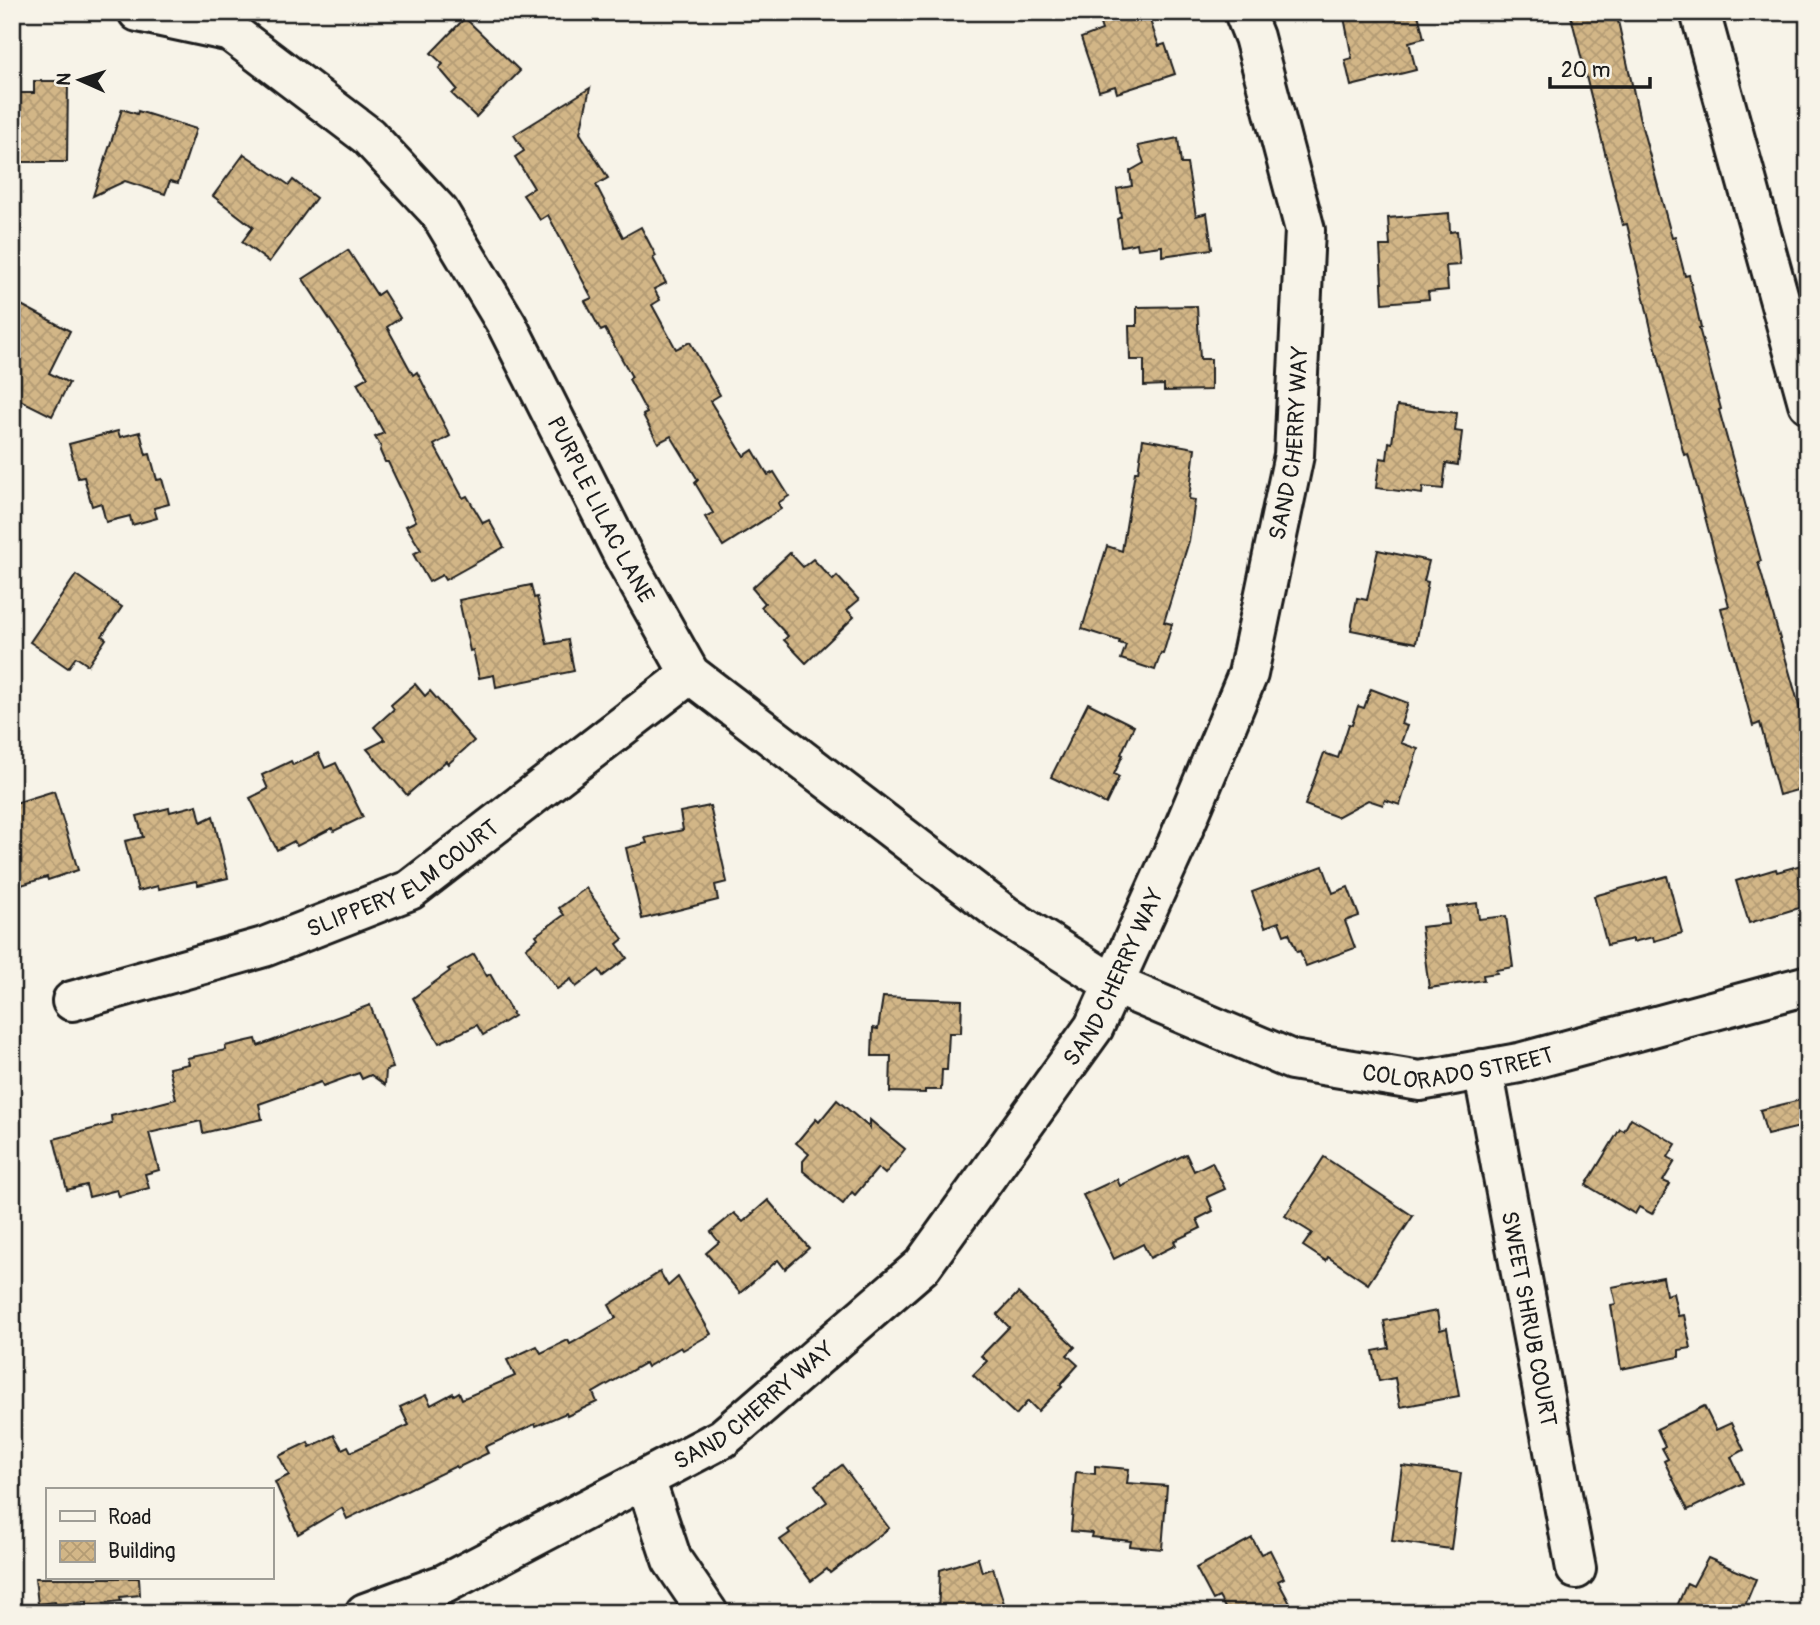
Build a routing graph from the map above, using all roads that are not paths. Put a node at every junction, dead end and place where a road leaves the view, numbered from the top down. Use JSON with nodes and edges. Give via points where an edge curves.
{"nodes":[{"id":1,"x":138,"y":12,"type":"edge"},
{"id":2,"x":1244,"y":12,"type":"edge"},
{"id":3,"x":1700,"y":12,"type":"edge"},
{"id":4,"x":1808,"y":403,"type":"edge"},
{"id":5,"x":690,"y":674,"type":"junction"},
{"id":6,"x":1114,"y":985,"type":"junction"},
{"id":7,"x":1808,"y":985,"type":"edge"},
{"id":8,"x":72,"y":1001,"type":"dead end"},
{"id":9,"x":1483,"y":1069,"type":"junction"},
{"id":10,"x":645,"y":1479,"type":"junction"},
{"id":11,"x":1576,"y":1569,"type":"dead end"},
{"id":12,"x":366,"y":1613,"type":"edge"},
{"id":13,"x":708,"y":1613,"type":"edge"}],
"edges":[{"from":1,"to":5,"type":"street","name":"PURPLE LILAC LANE","via":[[231,32],[368,136],[439,212],[507,325],[624,557]]},
{"from":2,"to":6,"type":"street","name":"SAND CHERRY WAY","via":[[1305,230],[1293,454],[1248,674]]},
{"from":3,"to":4,"type":"street"},
{"from":5,"to":6,"type":"street","name":"PURPLE LILAC LANE","via":[[1006,916]]},
{"from":5,"to":8,"type":"street","name":"SLIPPERY ELM COURT","via":[[410,890],[264,947]]},
{"from":6,"to":9,"type":"street","name":"COLORADO STREET","via":[[1292,1060],[1419,1081]]},
{"from":6,"to":10,"type":"street","name":"SAND CHERRY WAY","via":[[1094,1027],[922,1266],[723,1438]]},
{"from":7,"to":9,"type":"street","name":"COLORADO STREET"},
{"from":9,"to":11,"type":"street","name":"SWEET SHRUB COURT"},
{"from":10,"to":12,"type":"street","name":"SAND CHERRY WAY","via":[[444,1584]]},
{"from":10,"to":13,"type":"street","via":[[672,1560]]}]}
